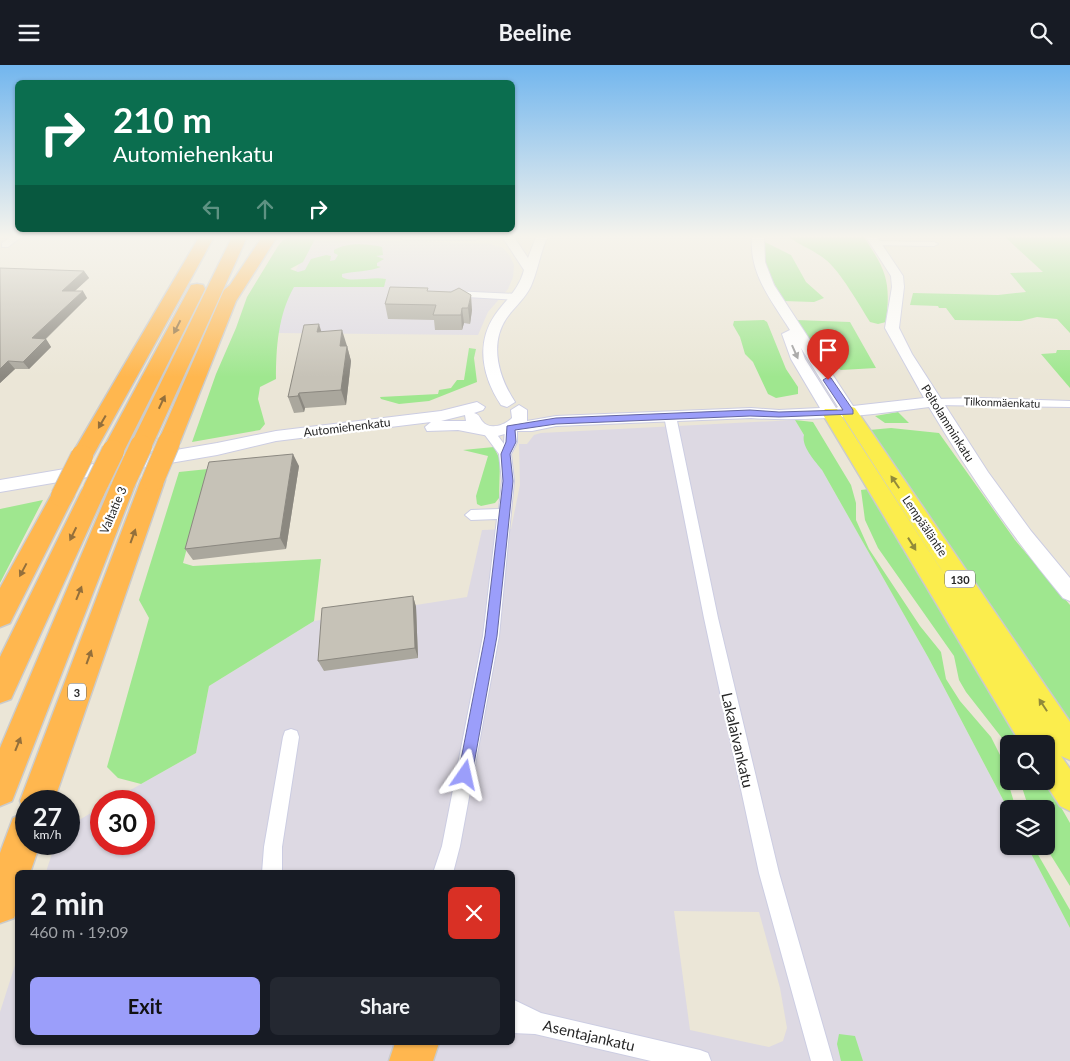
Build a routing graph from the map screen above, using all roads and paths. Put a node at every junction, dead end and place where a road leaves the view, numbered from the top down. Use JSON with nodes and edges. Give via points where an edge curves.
{"nodes":[{"id":1,"x":180,"y":283,"type":"edge"},
{"id":2,"x":199,"y":283,"type":"edge"},
{"id":3,"x":218,"y":283,"type":"edge"},
{"id":4,"x":233,"y":283,"type":"edge"},
{"id":5,"x":240,"y":283,"type":"edge"},
{"id":6,"x":525,"y":283,"type":"edge"},
{"id":7,"x":767,"y":283,"type":"edge"},
{"id":8,"x":897,"y":283,"type":"edge"},
{"id":9,"x":439,"y":294,"type":"edge"},
{"id":10,"x":231,"y":297,"type":"junction"},
{"id":11,"x":518,"y":297,"type":"junction"},
{"id":12,"x":494,"y":379,"type":"junction"},
{"id":13,"x":933,"y":402,"type":"junction"},
{"id":14,"x":1070,"y":404,"type":"edge"},
{"id":15,"x":479,"y":406,"type":"junction"},
{"id":16,"x":837,"y":408,"type":"junction"},
{"id":17,"x":513,"y":416,"type":"junction"},
{"id":18,"x":670,"y":416,"type":"junction"},
{"id":19,"x":484,"y":429,"type":"junction"},
{"id":20,"x":217,"y":449,"type":"junction"},
{"id":21,"x":506,"y":454,"type":"junction"},
{"id":22,"x":43,"y":478,"type":"junction"},
{"id":23,"x":0,"y":485,"type":"edge"},
{"id":24,"x":0,"y":490,"type":"edge"},
{"id":25,"x":504,"y":514,"type":"junction"},
{"id":26,"x":471,"y":515,"type":"dead end"},
{"id":27,"x":1070,"y":592,"type":"edge"},
{"id":28,"x":0,"y":615,"type":"edge"},
{"id":29,"x":0,"y":689,"type":"edge"},
{"id":30,"x":1032,"y":735,"type":"edge"},
{"id":31,"x":291,"y":737,"type":"dead end"},
{"id":32,"x":1070,"y":746,"type":"edge"},
{"id":33,"x":1055,"y":772,"type":"edge"},
{"id":34,"x":0,"y":789,"type":"edge"},
{"id":35,"x":41,"y":790,"type":"edge"},
{"id":36,"x":1070,"y":796,"type":"edge"},
{"id":37,"x":451,"y":846,"type":"junction"},
{"id":38,"x":17,"y":855,"type":"edge"},
{"id":39,"x":272,"y":870,"type":"edge"},
{"id":40,"x":444,"y":870,"type":"edge"},
{"id":41,"x":452,"y":870,"type":"edge"},
{"id":42,"x":0,"y":903,"type":"edge"},
{"id":43,"x":515,"y":1012,"type":"edge"},
{"id":44,"x":515,"y":1022,"type":"edge"},
{"id":45,"x":536,"y":1023,"type":"junction"},
{"id":46,"x":416,"y":1045,"type":"edge"},
{"id":47,"x":412,"y":1061,"type":"edge"},
{"id":48,"x":700,"y":1061,"type":"edge"},
{"id":49,"x":822,"y":1061,"type":"edge"}],
"edges":[{"from":1,"to":28,"type":"highway","one_way":true,"bridge":true,"via":[[82,457]]},
{"from":2,"to":29,"type":"highway","name":"Valtatie 3","one_way":true,"bridge":true,"via":[[113,451]]},
{"from":34,"to":3,"type":"highway","name":"Valtatie 3","one_way":true,"bridge":true,"via":[[123,485]]},
{"from":4,"to":10,"type":"highway","number":"3"},
{"from":5,"to":10,"type":"highway"},
{"from":6,"to":11,"type":"main road"},
{"from":7,"to":16,"type":"main road","name":"Lempääläntie","number":"130","via":[[780,306],[792,347]]},
{"from":8,"to":13,"type":"main road","name":"Peltolamminkatu","via":[[892,318],[894,333]]},
{"from":9,"to":11,"type":"street"},
{"from":35,"to":10,"type":"highway","number":"3","one_way":true,"bridge":true,"via":[[153,480]]},
{"from":11,"to":12,"type":"main road","via":[[501,316],[493,333]]},
{"from":12,"to":15,"type":"main road"},
{"from":12,"to":17,"type":"main road"},
{"from":13,"to":14,"type":"street","name":"Tilkonmäenkatu"},
{"from":13,"to":16,"type":"main road","name":"Tilkonmäenkatu"},
{"from":13,"to":27,"type":"main road","name":"Peltolamminkatu","via":[[1005,512],[1034,552]]},
{"from":15,"to":17,"type":"main road","via":[[494,401]]},
{"from":15,"to":19,"type":"main road","via":[[472,416],[475,424]]},
{"from":15,"to":20,"type":"main road","name":"Automiehenkatu","via":[[441,416],[276,436]]},
{"from":16,"to":18,"type":"main road"},
{"from":16,"to":30,"type":"main road","name":"Lempääläntie","number":"130","one_way":true},
{"from":32,"to":16,"type":"main road","name":"Lempääläntie","number":"130","one_way":true},
{"from":17,"to":18,"type":"main road","via":[[532,426],[556,421]]},
{"from":17,"to":19,"type":"main road","via":[[505,431]]},
{"from":17,"to":21,"type":"street","via":[[511,442]]},
{"from":18,"to":49,"type":"street","name":"Lakalaivankatu","via":[[768,873]]},
{"from":19,"to":20,"type":"main road","name":"Automiehenkatu","via":[[442,426]]},
{"from":19,"to":21,"type":"street"},
{"from":20,"to":22,"type":"main road","name":"Automiehenkatu"},
{"from":21,"to":25,"type":"street","via":[[508,481]]},
{"from":22,"to":23,"type":"main road","name":"Automiehenkatu"},
{"from":22,"to":24,"type":"main road","name":"Automiehenkatu"},
{"from":25,"to":26,"type":"street"},
{"from":25,"to":37,"type":"street","via":[[491,636]]},
{"from":31,"to":39,"type":"street"},
{"from":33,"to":36,"type":"main road"},
{"from":37,"to":40,"type":"street"},
{"from":37,"to":41,"type":"street"},
{"from":38,"to":42,"type":"highway"},
{"from":43,"to":45,"type":"street","name":"Asentajankatu"},
{"from":44,"to":45,"type":"street","name":"Asentajankatu"},
{"from":45,"to":48,"type":"street","name":"Asentajankatu"},
{"from":46,"to":47,"type":"highway"}]}
